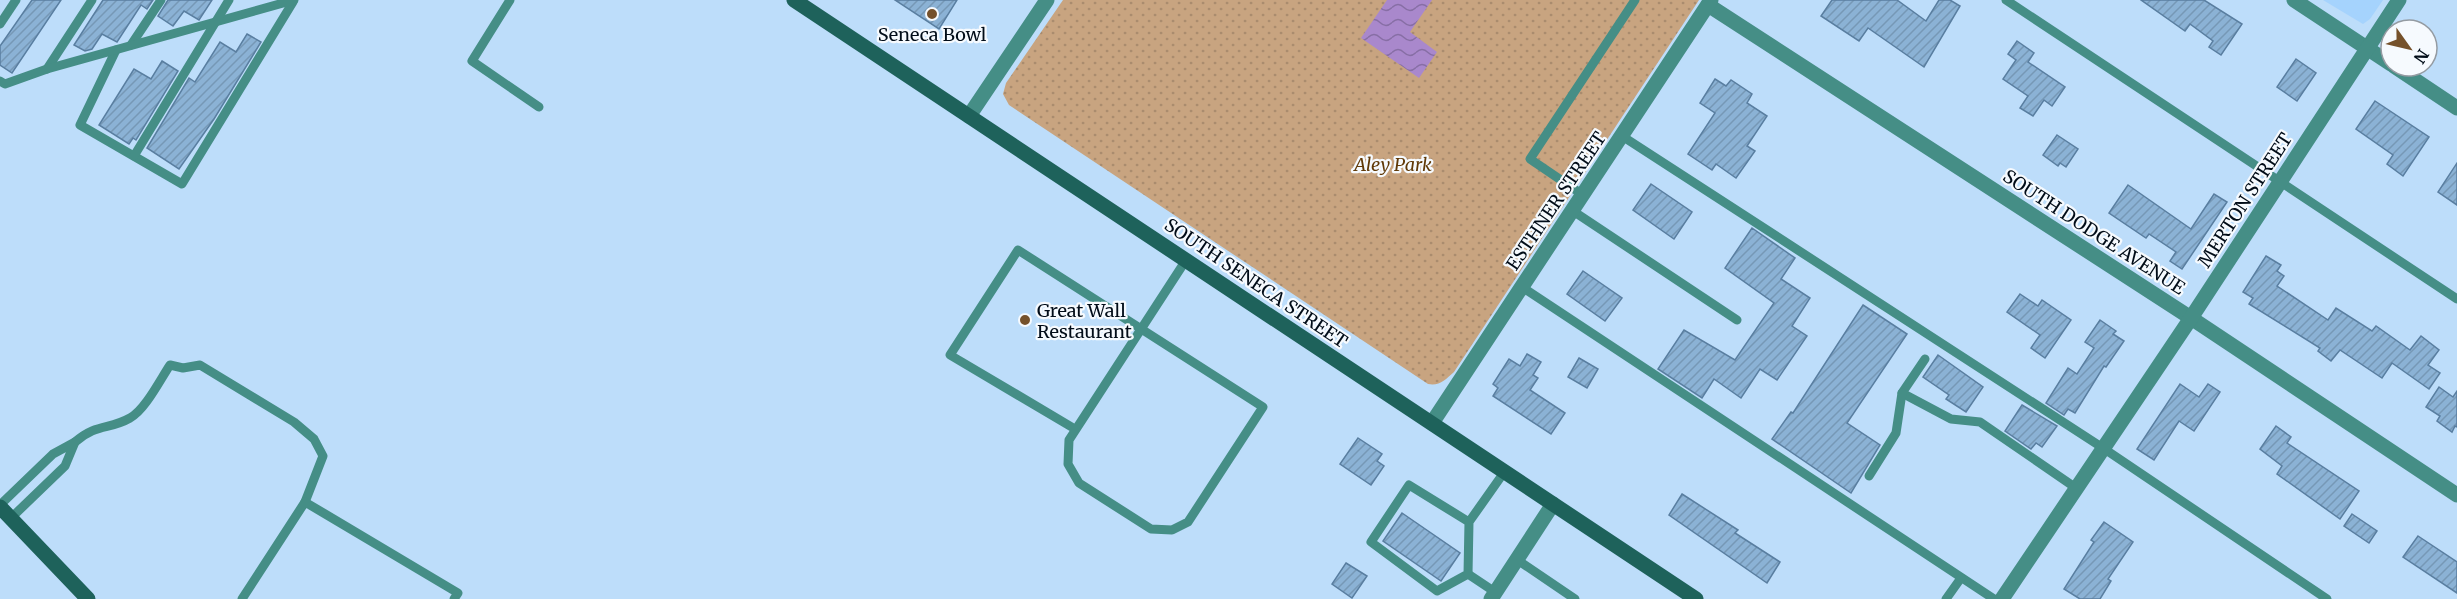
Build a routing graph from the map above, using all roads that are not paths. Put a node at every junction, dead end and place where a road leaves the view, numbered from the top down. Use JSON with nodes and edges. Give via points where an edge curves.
{"nodes":[{"id":1,"x":16,"y":0,"type":"edge"},
{"id":2,"x":92,"y":0,"type":"edge"},
{"id":3,"x":161,"y":0,"type":"edge"},
{"id":4,"x":229,"y":0,"type":"edge"},
{"id":5,"x":510,"y":0,"type":"edge"},
{"id":6,"x":794,"y":0,"type":"edge"},
{"id":7,"x":1047,"y":0,"type":"edge"},
{"id":8,"x":1635,"y":0,"type":"edge"},
{"id":9,"x":2006,"y":0,"type":"edge"},
{"id":10,"x":2294,"y":0,"type":"edge"},
{"id":11,"x":2399,"y":0,"type":"edge"},
{"id":12,"x":294,"y":1,"type":"edge"},
{"id":13,"x":1710,"y":3,"type":"edge"},
{"id":14,"x":216,"y":21,"type":"junction"},
{"id":15,"x":0,"y":24,"type":"edge"},
{"id":16,"x":131,"y":45,"type":"junction"},
{"id":17,"x":2368,"y":48,"type":"junction"},
{"id":18,"x":116,"y":50,"type":"junction"},
{"id":19,"x":2379,"y":55,"type":"edge"},
{"id":20,"x":46,"y":69,"type":"junction"},
{"id":21,"x":2412,"y":78,"type":"edge"},
{"id":22,"x":0,"y":81,"type":"edge"},
{"id":23,"x":539,"y":107,"type":"dead end"},
{"id":24,"x":2457,"y":108,"type":"edge"},
{"id":25,"x":969,"y":116,"type":"junction"},
{"id":26,"x":1622,"y":136,"type":"junction"},
{"id":27,"x":134,"y":156,"type":"junction"},
{"id":28,"x":2281,"y":181,"type":"junction"},
{"id":29,"x":1583,"y":195,"type":"junction"},
{"id":30,"x":1573,"y":211,"type":"junction"},
{"id":31,"x":1186,"y":260,"type":"junction"},
{"id":32,"x":1522,"y":287,"type":"junction"},
{"id":33,"x":2457,"y":299,"type":"edge"},
{"id":34,"x":2191,"y":318,"type":"junction"},
{"id":35,"x":1737,"y":320,"type":"dead end"},
{"id":36,"x":1140,"y":328,"type":"junction"},
{"id":37,"x":1925,"y":359,"type":"dead end"},
{"id":38,"x":1902,"y":393,"type":"junction"},
{"id":39,"x":1432,"y":423,"type":"junction"},
{"id":40,"x":1075,"y":429,"type":"junction"},
{"id":41,"x":75,"y":442,"type":"junction"},
{"id":42,"x":2103,"y":448,"type":"junction"},
{"id":43,"x":1504,"y":471,"type":"junction"},
{"id":44,"x":1869,"y":476,"type":"dead end"},
{"id":45,"x":2076,"y":488,"type":"junction"},
{"id":46,"x":2457,"y":495,"type":"edge"},
{"id":47,"x":305,"y":502,"type":"junction"},
{"id":48,"x":1553,"y":504,"type":"junction"},
{"id":49,"x":0,"y":506,"type":"edge"},
{"id":50,"x":11,"y":518,"type":"junction"},
{"id":51,"x":1469,"y":522,"type":"junction"},
{"id":52,"x":1516,"y":559,"type":"junction"},
{"id":53,"x":1468,"y":574,"type":"junction"},
{"id":54,"x":1961,"y":578,"type":"junction"},
{"id":55,"x":1493,"y":596,"type":"edge"},
{"id":56,"x":88,"y":599,"type":"edge"},
{"id":57,"x":242,"y":599,"type":"edge"},
{"id":58,"x":454,"y":599,"type":"edge"},
{"id":59,"x":1575,"y":599,"type":"edge"},
{"id":60,"x":1696,"y":599,"type":"edge"},
{"id":61,"x":1946,"y":599,"type":"edge"},
{"id":62,"x":1994,"y":599,"type":"edge"},
{"id":63,"x":2002,"y":599,"type":"edge"},
{"id":64,"x":2327,"y":599,"type":"edge"}],
"edges":[{"from":1,"to":15,"type":"lane"},
{"from":2,"to":20,"type":"lane"},
{"from":3,"to":16,"type":"lane"},
{"from":4,"to":14,"type":"lane"},
{"from":5,"to":23,"type":"lane","via":[[472,61]]},
{"from":6,"to":25,"type":"street","name":"SOUTH SENECA STREET"},
{"from":7,"to":25,"type":"street"},
{"from":8,"to":29,"type":"lane","via":[[1530,159]]},
{"from":9,"to":28,"type":"lane"},
{"from":10,"to":17,"type":"street"},
{"from":11,"to":17,"type":"street","name":"MERTON STREET"},
{"from":12,"to":14,"type":"lane"},
{"from":12,"to":27,"type":"lane","via":[[182,184]]},
{"from":13,"to":26,"type":"street","name":"ESTHNER STREET"},
{"from":13,"to":34,"type":"street","name":"SOUTH DODGE AVENUE"},
{"from":14,"to":16,"type":"lane"},
{"from":14,"to":27,"type":"lane"},
{"from":16,"to":18,"type":"lane"},
{"from":17,"to":19,"type":"street"},
{"from":17,"to":28,"type":"street","name":"MERTON STREET"},
{"from":18,"to":20,"type":"lane"},
{"from":18,"to":27,"type":"lane","via":[[80,126]]},
{"from":20,"to":22,"type":"lane","via":[[5,84]]},
{"from":21,"to":24,"type":"street"},
{"from":25,"to":31,"type":"street","name":"SOUTH SENECA STREET"},
{"from":26,"to":29,"type":"street","name":"ESTHNER STREET"},
{"from":26,"to":42,"type":"lane"},
{"from":28,"to":33,"type":"lane"},
{"from":28,"to":34,"type":"street","name":"MERTON STREET"},
{"from":29,"to":30,"type":"street","name":"ESTHNER STREET"},
{"from":30,"to":32,"type":"street","name":"ESTHNER STREET"},
{"from":30,"to":35,"type":"lane"},
{"from":31,"to":36,"type":"lane"},
{"from":31,"to":39,"type":"street","name":"SOUTH SENECA STREET"},
{"from":32,"to":39,"type":"street","name":"ESTHNER STREET"},
{"from":32,"to":54,"type":"lane"},
{"from":34,"to":42,"type":"street","name":"MERTON STREET"},
{"from":34,"to":46,"type":"street","name":"SOUTH DODGE AVENUE"},
{"from":36,"to":40,"type":"lane"},
{"from":36,"to":40,"type":"lane","via":[[1018,250],[950,355]]},
{"from":36,"to":40,"type":"lane","via":[[1263,406],[1188,522],[1172,530],[1151,529],[1079,483],[1068,464],[1069,440]]},
{"from":37,"to":38,"type":"lane"},
{"from":38,"to":44,"type":"lane","via":[[1896,433]]},
{"from":38,"to":45,"type":"lane","via":[[1951,419],[1980,422]]},
{"from":39,"to":43,"type":"street","name":"SOUTH SENECA STREET"},
{"from":41,"to":47,"type":"lane","via":[[87,431],[119,423],[137,413],[170,365],[200,365],[294,422],[314,439],[323,456]]},
{"from":41,"to":49,"type":"lane","via":[[53,454]]},
{"from":41,"to":50,"type":"lane","via":[[65,466]]},
{"from":42,"to":45,"type":"street","name":"MERTON STREET"},
{"from":42,"to":64,"type":"lane"},
{"from":43,"to":48,"type":"street","name":"SOUTH SENECA STREET"},
{"from":43,"to":51,"type":"lane"},
{"from":45,"to":63,"type":"street","name":"MERTON STREET"},
{"from":47,"to":57,"type":"lane"},
{"from":47,"to":58,"type":"lane","via":[[458,593]]},
{"from":48,"to":52,"type":"street"},
{"from":48,"to":60,"type":"street","name":"SOUTH SENECA STREET"},
{"from":49,"to":50,"type":"street"},
{"from":50,"to":56,"type":"street"},
{"from":51,"to":53,"type":"lane"},
{"from":51,"to":53,"type":"lane","via":[[1409,485],[1371,542],[1437,591]]},
{"from":52,"to":55,"type":"street"},
{"from":52,"to":59,"type":"lane"},
{"from":53,"to":55,"type":"lane"},
{"from":54,"to":61,"type":"lane"},
{"from":54,"to":62,"type":"lane"}]}
